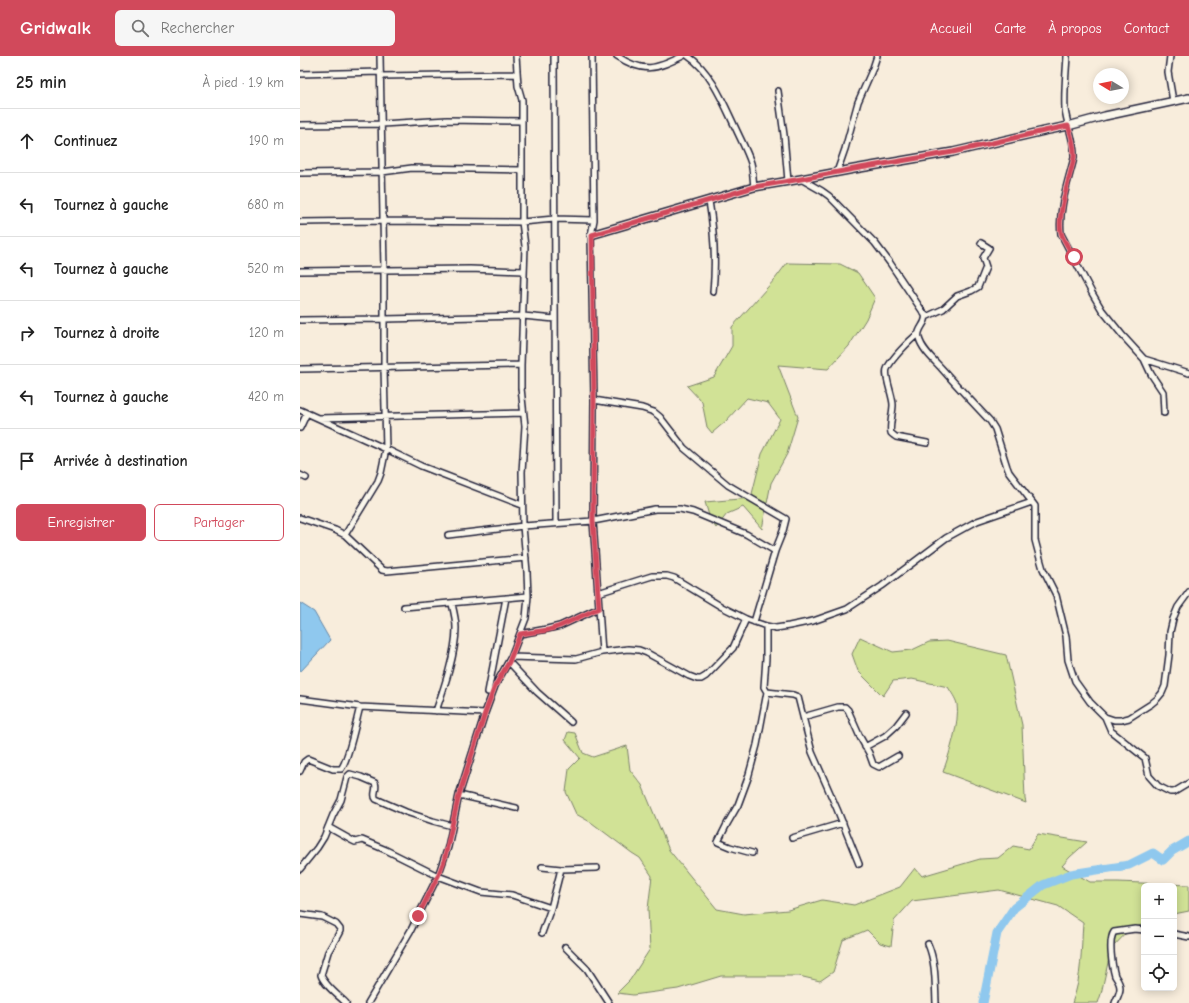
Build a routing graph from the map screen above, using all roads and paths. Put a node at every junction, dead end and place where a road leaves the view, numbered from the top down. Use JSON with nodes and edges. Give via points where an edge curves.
{"nodes":[{"id":1,"x":380,"y":56,"type":"edge"},
{"id":2,"x":516,"y":56,"type":"edge"},
{"id":3,"x":554,"y":56,"type":"edge"},
{"id":4,"x":592,"y":56,"type":"edge"},
{"id":5,"x":617,"y":56,"type":"edge"},
{"id":6,"x":683,"y":56,"type":"edge"},
{"id":7,"x":688,"y":56,"type":"edge"},
{"id":8,"x":877,"y":56,"type":"edge"},
{"id":9,"x":1067,"y":56,"type":"edge"},
{"id":10,"x":1170,"y":56,"type":"edge"},
{"id":11,"x":300,"y":74,"type":"edge"},
{"id":12,"x":381,"y":74,"type":"junction"},
{"id":13,"x":517,"y":74,"type":"junction"},
{"id":14,"x":778,"y":91,"type":"dead end"},
{"id":15,"x":1189,"y":98,"type":"edge"},
{"id":16,"x":1173,"y":101,"type":"junction"},
{"id":17,"x":521,"y":120,"type":"junction"},
{"id":18,"x":382,"y":124,"type":"junction"},
{"id":19,"x":300,"y":125,"type":"edge"},
{"id":20,"x":1068,"y":126,"type":"junction"},
{"id":21,"x":522,"y":170,"type":"junction"},
{"id":22,"x":382,"y":172,"type":"junction"},
{"id":23,"x":837,"y":172,"type":"junction"},
{"id":24,"x":300,"y":173,"type":"edge"},
{"id":25,"x":801,"y":179,"type":"junction"},
{"id":26,"x":788,"y":181,"type":"junction"},
{"id":27,"x":754,"y":187,"type":"junction"},
{"id":28,"x":708,"y":200,"type":"junction"},
{"id":29,"x":554,"y":219,"type":"junction"},
{"id":30,"x":594,"y":220,"type":"junction"},
{"id":31,"x":382,"y":221,"type":"junction"},
{"id":32,"x":300,"y":222,"type":"edge"},
{"id":33,"x":522,"y":222,"type":"junction"},
{"id":34,"x":592,"y":235,"type":"junction"},
{"id":35,"x":981,"y":243,"type":"dead end"},
{"id":36,"x":300,"y":271,"type":"edge"},
{"id":37,"x":384,"y":271,"type":"junction"},
{"id":38,"x":524,"y":271,"type":"junction"},
{"id":39,"x":713,"y":292,"type":"dead end"},
{"id":40,"x":523,"y":316,"type":"junction"},
{"id":41,"x":926,"y":317,"type":"junction"},
{"id":42,"x":384,"y":319,"type":"junction"},
{"id":43,"x":555,"y":319,"type":"junction"},
{"id":44,"x":300,"y":320,"type":"edge"},
{"id":45,"x":918,"y":334,"type":"junction"},
{"id":46,"x":1144,"y":358,"type":"junction"},
{"id":47,"x":521,"y":365,"type":"junction"},
{"id":48,"x":384,"y":368,"type":"junction"},
{"id":49,"x":300,"y":369,"type":"edge"},
{"id":50,"x":1189,"y":373,"type":"edge"},
{"id":51,"x":594,"y":400,"type":"junction"},
{"id":52,"x":300,"y":410,"type":"edge"},
{"id":53,"x":307,"y":413,"type":"junction"},
{"id":54,"x":523,"y":413,"type":"junction"},
{"id":55,"x":1164,"y":413,"type":"dead end"},
{"id":56,"x":386,"y":416,"type":"junction"},
{"id":57,"x":316,"y":418,"type":"junction"},
{"id":58,"x":300,"y":428,"type":"edge"},
{"id":59,"x":927,"y":443,"type":"dead end"},
{"id":60,"x":386,"y":449,"type":"junction"},
{"id":61,"x":300,"y":475,"type":"edge"},
{"id":62,"x":306,"y":478,"type":"dead end"},
{"id":63,"x":1032,"y":502,"type":"junction"},
{"id":64,"x":522,"y":505,"type":"junction"},
{"id":65,"x":300,"y":518,"type":"edge"},
{"id":66,"x":593,"y":521,"type":"junction"},
{"id":67,"x":556,"y":523,"type":"junction"},
{"id":68,"x":523,"y":526,"type":"junction"},
{"id":69,"x":344,"y":535,"type":"junction"},
{"id":70,"x":448,"y":535,"type":"dead end"},
{"id":71,"x":775,"y":551,"type":"junction"},
{"id":72,"x":526,"y":558,"type":"junction"},
{"id":73,"x":1189,"y":592,"type":"edge"},
{"id":74,"x":598,"y":593,"type":"junction"},
{"id":75,"x":528,"y":596,"type":"junction"},
{"id":76,"x":506,"y":598,"type":"junction"},
{"id":77,"x":452,"y":604,"type":"junction"},
{"id":78,"x":404,"y":607,"type":"dead end"},
{"id":79,"x":599,"y":608,"type":"junction"},
{"id":80,"x":746,"y":620,"type":"junction"},
{"id":81,"x":754,"y":622,"type":"junction"},
{"id":82,"x":766,"y":626,"type":"junction"},
{"id":83,"x":520,"y":634,"type":"junction"},
{"id":84,"x":602,"y":652,"type":"junction"},
{"id":85,"x":510,"y":660,"type":"junction"},
{"id":86,"x":488,"y":692,"type":"dead end"},
{"id":87,"x":766,"y":692,"type":"junction"},
{"id":88,"x":300,"y":699,"type":"edge"},
{"id":89,"x":360,"y":707,"type":"junction"},
{"id":90,"x":436,"y":711,"type":"junction"},
{"id":91,"x":485,"y":713,"type":"junction"},
{"id":92,"x":906,"y":713,"type":"dead end"},
{"id":93,"x":803,"y":717,"type":"junction"},
{"id":94,"x":1105,"y":717,"type":"junction"},
{"id":95,"x":570,"y":722,"type":"dead end"},
{"id":96,"x":865,"y":746,"type":"junction"},
{"id":97,"x":898,"y":756,"type":"dead end"},
{"id":98,"x":300,"y":771,"type":"edge"},
{"id":99,"x":1189,"y":783,"type":"edge"},
{"id":100,"x":459,"y":795,"type":"junction"},
{"id":101,"x":516,"y":808,"type":"dead end"},
{"id":102,"x":843,"y":822,"type":"junction"},
{"id":103,"x":452,"y":826,"type":"junction"},
{"id":104,"x":328,"y":827,"type":"junction"},
{"id":105,"x":792,"y":838,"type":"dead end"},
{"id":106,"x":752,"y":853,"type":"dead end"},
{"id":107,"x":859,"y":864,"type":"dead end"},
{"id":108,"x":542,"y":866,"type":"dead end"},
{"id":109,"x":598,"y":868,"type":"dead end"},
{"id":110,"x":300,"y":869,"type":"edge"},
{"id":111,"x":561,"y":869,"type":"junction"},
{"id":112,"x":438,"y":876,"type":"junction"},
{"id":113,"x":551,"y":908,"type":"junction"},
{"id":114,"x":300,"y":914,"type":"edge"},
{"id":115,"x":1141,"y":930,"type":"edge"},
{"id":116,"x":542,"y":933,"type":"dead end"},
{"id":117,"x":1177,"y":935,"type":"edge"},
{"id":118,"x":1189,"y":937,"type":"edge"},
{"id":119,"x":928,"y":944,"type":"dead end"},
{"id":120,"x":565,"y":947,"type":"dead end"},
{"id":121,"x":346,"y":1003,"type":"edge"},
{"id":122,"x":368,"y":1003,"type":"edge"},
{"id":123,"x":609,"y":1003,"type":"edge"},
{"id":124,"x":936,"y":1003,"type":"edge"},
{"id":125,"x":1115,"y":1003,"type":"edge"}],
"edges":[{"from":1,"to":12,"type":"street"},
{"from":2,"to":13,"type":"street"},
{"from":3,"to":29,"type":"street"},
{"from":4,"to":30,"type":"street"},
{"from":5,"to":6,"type":"street","via":[[632,65],[650,68]]},
{"from":7,"to":27,"type":"street","via":[[711,81],[731,119],[750,162]]},
{"from":8,"to":23,"type":"street","via":[[858,102],[846,149]]},
{"from":9,"to":20,"type":"street","via":[[1065,108]]},
{"from":10,"to":16,"type":"street","via":[[1168,72]]},
{"from":11,"to":12,"type":"street"},
{"from":12,"to":13,"type":"street"},
{"from":12,"to":18,"type":"street"},
{"from":13,"to":17,"type":"street","via":[[522,100]]},
{"from":14,"to":26,"type":"street"},
{"from":15,"to":16,"type":"street"},
{"from":16,"to":20,"type":"street"},
{"from":17,"to":18,"type":"street","via":[[447,120]]},
{"from":17,"to":21,"type":"street"},
{"from":18,"to":19,"type":"street"},
{"from":18,"to":22,"type":"street"},
{"from":20,"to":23,"type":"street","via":[[953,152]]},
{"from":20,"to":46,"type":"street","via":[[1074,154],[1061,214],[1061,234],[1102,310],[1122,336]]},
{"from":21,"to":22,"type":"street","via":[[412,168]]},
{"from":21,"to":33,"type":"street"},
{"from":22,"to":24,"type":"street"},
{"from":22,"to":31,"type":"street"},
{"from":23,"to":25,"type":"street"},
{"from":25,"to":26,"type":"street"},
{"from":25,"to":41,"type":"street","via":[[829,196],[875,243]]},
{"from":26,"to":27,"type":"street"},
{"from":27,"to":28,"type":"street"},
{"from":28,"to":34,"type":"street"},
{"from":28,"to":39,"type":"street","via":[[714,235]]},
{"from":29,"to":30,"type":"street"},
{"from":29,"to":33,"type":"street"},
{"from":29,"to":43,"type":"street"},
{"from":30,"to":34,"type":"street"},
{"from":31,"to":32,"type":"street"},
{"from":31,"to":33,"type":"street"},
{"from":31,"to":37,"type":"street"},
{"from":33,"to":38,"type":"street","via":[[525,246]]},
{"from":34,"to":51,"type":"street"},
{"from":35,"to":41,"type":"street","via":[[988,248],[983,258],[986,267],[978,287],[957,296],[943,310]]},
{"from":36,"to":37,"type":"street"},
{"from":37,"to":38,"type":"street"},
{"from":37,"to":42,"type":"street"},
{"from":38,"to":40,"type":"street"},
{"from":40,"to":42,"type":"street"},
{"from":40,"to":43,"type":"street"},
{"from":40,"to":47,"type":"street"},
{"from":41,"to":45,"type":"street"},
{"from":42,"to":44,"type":"street"},
{"from":42,"to":48,"type":"street"},
{"from":43,"to":67,"type":"street"},
{"from":45,"to":59,"type":"street","via":[[911,338],[887,368],[893,404],[891,430],[896,437]]},
{"from":45,"to":63,"type":"street","via":[[922,345],[934,360],[990,421],[1009,472]]},
{"from":46,"to":50,"type":"street"},
{"from":46,"to":55,"type":"street","via":[[1163,392]]},
{"from":47,"to":48,"type":"street"},
{"from":47,"to":54,"type":"street"},
{"from":48,"to":49,"type":"street"},
{"from":48,"to":56,"type":"street"},
{"from":51,"to":66,"type":"street"},
{"from":51,"to":71,"type":"street","via":[[654,412],[684,448],[723,481],[784,517],[786,521]]},
{"from":52,"to":53,"type":"street"},
{"from":53,"to":57,"type":"street"},
{"from":53,"to":58,"type":"street"},
{"from":54,"to":56,"type":"street"},
{"from":54,"to":64,"type":"street","via":[[525,426]]},
{"from":56,"to":57,"type":"street"},
{"from":56,"to":60,"type":"street"},
{"from":57,"to":60,"type":"street"},
{"from":60,"to":64,"type":"street","via":[[420,466]]},
{"from":60,"to":69,"type":"street","via":[[378,481]]},
{"from":61,"to":62,"type":"street"},
{"from":63,"to":82,"type":"street","via":[[977,522],[946,538],[847,609],[813,621],[776,628]]},
{"from":63,"to":94,"type":"street","via":[[1036,510],[1035,540],[1043,569],[1056,595],[1071,670],[1081,691]]},
{"from":64,"to":68,"type":"street"},
{"from":65,"to":69,"type":"street"},
{"from":66,"to":67,"type":"street"},
{"from":66,"to":71,"type":"street","via":[[655,509],[680,509],[746,534]]},
{"from":66,"to":74,"type":"street"},
{"from":67,"to":68,"type":"street"},
{"from":68,"to":70,"type":"street"},
{"from":68,"to":72,"type":"street"},
{"from":69,"to":72,"type":"street","via":[[382,570],[387,571]]},
{"from":71,"to":81,"type":"street"},
{"from":72,"to":75,"type":"street"},
{"from":73,"to":94,"type":"street","via":[[1173,619],[1165,686],[1162,692],[1151,704],[1129,718],[1121,720]]},
{"from":74,"to":79,"type":"street"},
{"from":74,"to":80,"type":"street","via":[[652,576],[667,576]]},
{"from":75,"to":76,"type":"street"},
{"from":75,"to":83,"type":"street","via":[[526,618]]},
{"from":76,"to":77,"type":"street"},
{"from":76,"to":86,"type":"street"},
{"from":77,"to":78,"type":"street"},
{"from":77,"to":90,"type":"street","via":[[456,638],[444,690]]},
{"from":79,"to":83,"type":"street","via":[[548,630]]},
{"from":79,"to":84,"type":"street"},
{"from":80,"to":81,"type":"street"},
{"from":80,"to":84,"type":"street","via":[[726,657],[701,679],[689,676],[639,650]]},
{"from":81,"to":82,"type":"street"},
{"from":82,"to":87,"type":"street"},
{"from":83,"to":85,"type":"street"},
{"from":84,"to":85,"type":"street","via":[[576,659]]},
{"from":85,"to":91,"type":"street","via":[[495,686]]},
{"from":85,"to":95,"type":"street","via":[[537,692]]},
{"from":87,"to":93,"type":"street","via":[[798,697]]},
{"from":87,"to":106,"type":"street","via":[[757,745],[748,778],[738,805],[718,842]]},
{"from":88,"to":89,"type":"street"},
{"from":89,"to":90,"type":"street"},
{"from":89,"to":98,"type":"street","via":[[343,767],[333,769],[308,759]]},
{"from":90,"to":91,"type":"street"},
{"from":91,"to":100,"type":"street"},
{"from":92,"to":96,"type":"street","via":[[885,736]]},
{"from":93,"to":96,"type":"street","via":[[845,707]]},
{"from":93,"to":102,"type":"street","via":[[812,752]]},
{"from":94,"to":99,"type":"street","via":[[1111,730],[1145,758],[1149,776],[1158,786],[1174,792]]},
{"from":96,"to":97,"type":"street","via":[[873,764],[879,767]]},
{"from":100,"to":101,"type":"street"},
{"from":100,"to":103,"type":"street"},
{"from":102,"to":105,"type":"street"},
{"from":102,"to":107,"type":"street"},
{"from":103,"to":104,"type":"street","via":[[406,812],[376,799],[375,783],[351,774]]},
{"from":103,"to":112,"type":"street"},
{"from":104,"to":110,"type":"street","via":[[317,848]]},
{"from":104,"to":112,"type":"street","via":[[356,842],[362,840],[386,850]]},
{"from":108,"to":111,"type":"street"},
{"from":109,"to":111,"type":"street"},
{"from":111,"to":113,"type":"street"},
{"from":112,"to":113,"type":"street","via":[[481,892],[512,895]]},
{"from":112,"to":122,"type":"street","via":[[411,930]]},
{"from":113,"to":116,"type":"street"},
{"from":114,"to":121,"type":"street","via":[[322,917],[340,928],[328,952],[321,975]]},
{"from":115,"to":125,"type":"street","via":[[1114,932],[1112,935],[1112,963],[1120,988]]},
{"from":117,"to":118,"type":"street"},
{"from":119,"to":124,"type":"street","via":[[934,962]]},
{"from":120,"to":123,"type":"street","via":[[587,969]]}]}
